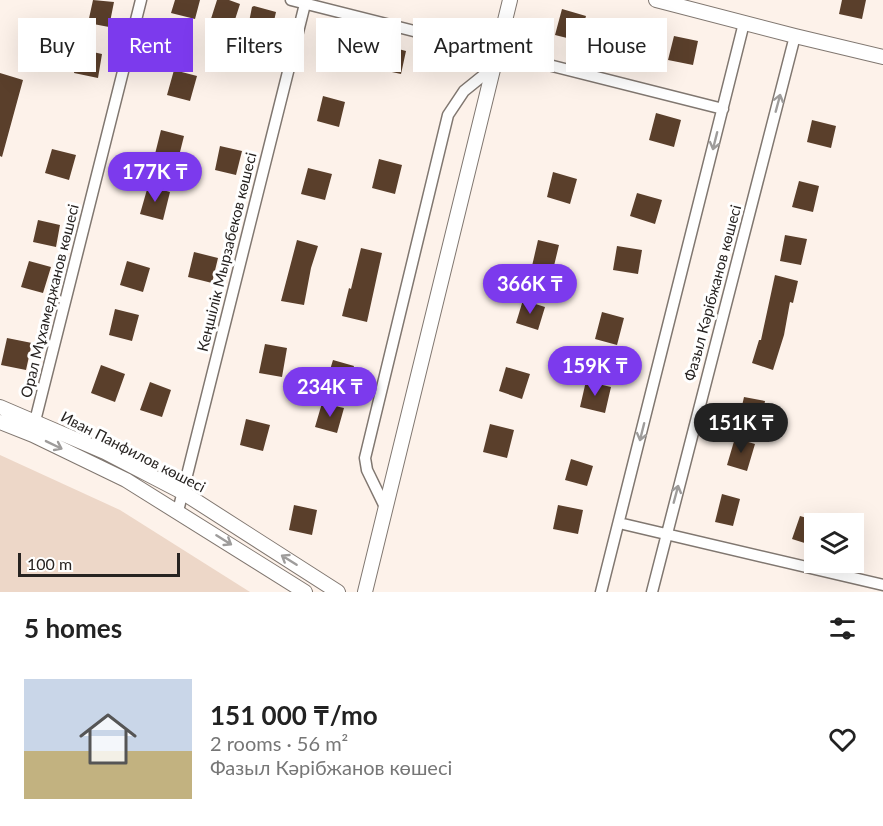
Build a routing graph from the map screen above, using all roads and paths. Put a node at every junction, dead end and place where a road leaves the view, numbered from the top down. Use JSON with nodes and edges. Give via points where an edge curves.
{"nodes":[{"id":1,"x":141,"y":0,"type":"edge"},
{"id":2,"x":291,"y":0,"type":"edge"},
{"id":3,"x":510,"y":0,"type":"edge"},
{"id":4,"x":656,"y":0,"type":"edge"},
{"id":5,"x":305,"y":2,"type":"edge"},
{"id":6,"x":506,"y":18,"type":"edge"},
{"id":7,"x":744,"y":23,"type":"junction"},
{"id":8,"x":413,"y":34,"type":"edge"},
{"id":9,"x":795,"y":36,"type":"junction"},
{"id":10,"x":883,"y":57,"type":"edge"},
{"id":11,"x":483,"y":72,"type":"edge"},
{"id":12,"x":493,"y":72,"type":"edge"},
{"id":13,"x":554,"y":72,"type":"edge"},
{"id":14,"x":723,"y":109,"type":"junction"},
{"id":15,"x":0,"y":407,"type":"edge"},
{"id":16,"x":35,"y":421,"type":"junction"},
{"id":17,"x":0,"y":422,"type":"edge"},
{"id":18,"x":31,"y":435,"type":"junction"},
{"id":19,"x":182,"y":492,"type":"junction"},
{"id":20,"x":386,"y":509,"type":"junction"},
{"id":21,"x":178,"y":511,"type":"junction"},
{"id":22,"x":619,"y":523,"type":"junction"},
{"id":23,"x":665,"y":533,"type":"junction"},
{"id":24,"x":883,"y":585,"type":"edge"},
{"id":25,"x":305,"y":592,"type":"edge"},
{"id":26,"x":338,"y":592,"type":"edge"},
{"id":27,"x":365,"y":592,"type":"edge"},
{"id":28,"x":601,"y":592,"type":"edge"},
{"id":29,"x":652,"y":592,"type":"edge"}],
"edges":[{"from":1,"to":16,"type":"street","name":"Орал Мұхамеджанов көшесі"},
{"from":2,"to":5,"type":"street"},
{"from":3,"to":6,"type":"street"},
{"from":4,"to":7,"type":"street"},
{"from":5,"to":8,"type":"street"},
{"from":5,"to":19,"type":"street","name":"Кеңшілік Мырзабеков көшесі"},
{"from":7,"to":9,"type":"street"},
{"from":7,"to":14,"type":"street"},
{"from":9,"to":10,"type":"street"},
{"from":23,"to":9,"type":"street","name":"Фазыл Кәрібжанов көшесі","one_way":true},
{"from":11,"to":20,"type":"street","via":[[448,115],[365,458]]},
{"from":12,"to":20,"type":"street"},
{"from":13,"to":14,"type":"street"},
{"from":14,"to":22,"type":"street","one_way":true},
{"from":15,"to":16,"type":"street","name":"Иван Панфилов көшесі"},
{"from":16,"to":18,"type":"street","name":"Орал Мұхамеджанов көшесі"},
{"from":16,"to":19,"type":"street","name":"Иван Панфилов көшесі"},
{"from":17,"to":18,"type":"street","name":"Иван Панфилов көшесі"},
{"from":18,"to":21,"type":"street","name":"Иван Панфилов көшесі","one_way":true,"via":[[126,480]]},
{"from":19,"to":21,"type":"street","name":"Кеңшілік Мырзабеков көшесі"},
{"from":26,"to":19,"type":"street","name":"Иван Панфилов көшесі","one_way":true},
{"from":20,"to":27,"type":"street"},
{"from":21,"to":25,"type":"street","name":"Иван Панфилов көшесі","one_way":true},
{"from":22,"to":23,"type":"street"},
{"from":22,"to":28,"type":"street"},
{"from":23,"to":24,"type":"street"},
{"from":23,"to":29,"type":"street","name":"Фазыл Кәрібжанов көшесі"}]}
